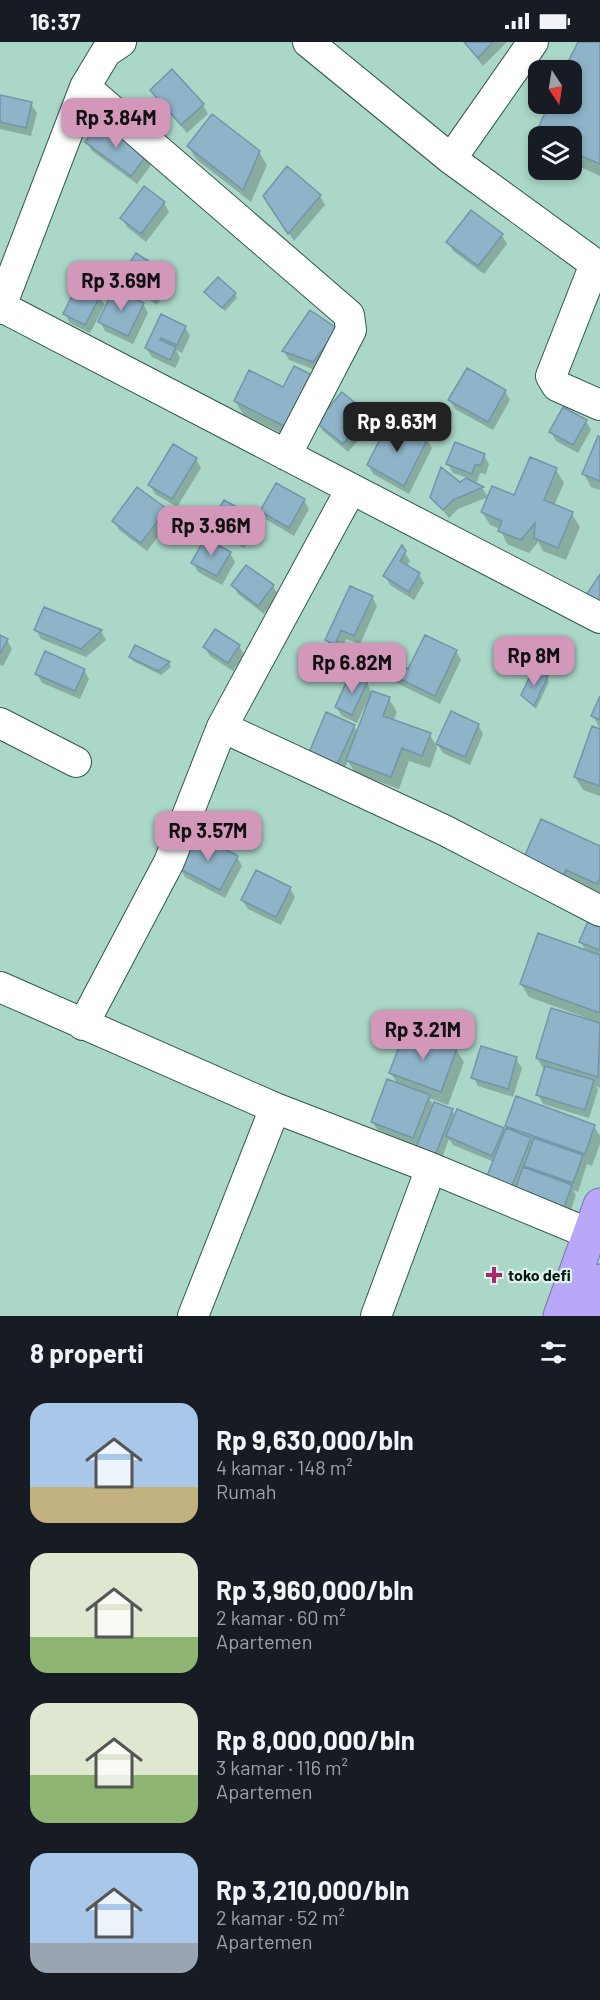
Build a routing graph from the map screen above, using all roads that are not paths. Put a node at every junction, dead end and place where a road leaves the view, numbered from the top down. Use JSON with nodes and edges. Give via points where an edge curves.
{"nodes":[{"id":1,"x":121,"y":42,"type":"edge"},
{"id":2,"x":308,"y":42,"type":"edge"},
{"id":3,"x":533,"y":42,"type":"edge"},
{"id":4,"x":85,"y":87,"type":"junction"},
{"id":5,"x":451,"y":159,"type":"junction"},
{"id":6,"x":597,"y":265,"type":"edge"},
{"id":7,"x":0,"y":307,"type":"edge"},
{"id":8,"x":600,"y":405,"type":"edge"},
{"id":9,"x":286,"y":455,"type":"junction"},
{"id":10,"x":351,"y":489,"type":"junction"},
{"id":11,"x":600,"y":618,"type":"edge"},
{"id":12,"x":0,"y":723,"type":"edge"},
{"id":13,"x":222,"y":727,"type":"junction"},
{"id":14,"x":76,"y":762,"type":"dead end"},
{"id":15,"x":600,"y":911,"type":"edge"},
{"id":16,"x":0,"y":987,"type":"edge"},
{"id":17,"x":83,"y":1026,"type":"junction"},
{"id":18,"x":275,"y":1108,"type":"junction"},
{"id":19,"x":431,"y":1168,"type":"junction"},
{"id":20,"x":595,"y":1220,"type":"edge"},
{"id":21,"x":600,"y":1281,"type":"edge"},
{"id":22,"x":193,"y":1316,"type":"edge"},
{"id":23,"x":376,"y":1316,"type":"edge"},
{"id":24,"x":560,"y":1316,"type":"edge"},
{"id":25,"x":587,"y":1316,"type":"edge"}],
"edges":[{"from":1,"to":4,"type":"street","via":[[106,52]]},
{"from":2,"to":5,"type":"street"},
{"from":3,"to":5,"type":"street"},
{"from":4,"to":7,"type":"street"},
{"from":4,"to":9,"type":"street","via":[[349,315],[351,330]]},
{"from":5,"to":6,"type":"street"},
{"from":6,"to":8,"type":"street","via":[[551,376],[557,386]]},
{"from":7,"to":9,"type":"street"},
{"from":9,"to":10,"type":"street"},
{"from":10,"to":11,"type":"street"},
{"from":10,"to":13,"type":"street"},
{"from":12,"to":14,"type":"street"},
{"from":13,"to":15,"type":"street","via":[[444,830]]},
{"from":13,"to":17,"type":"street","via":[[169,862]]},
{"from":16,"to":17,"type":"street"},
{"from":17,"to":18,"type":"street"},
{"from":18,"to":19,"type":"street"},
{"from":18,"to":22,"type":"street"},
{"from":19,"to":20,"type":"street"},
{"from":19,"to":23,"type":"street"},
{"from":20,"to":24,"type":"highway"},
{"from":21,"to":25,"type":"highway"}]}
